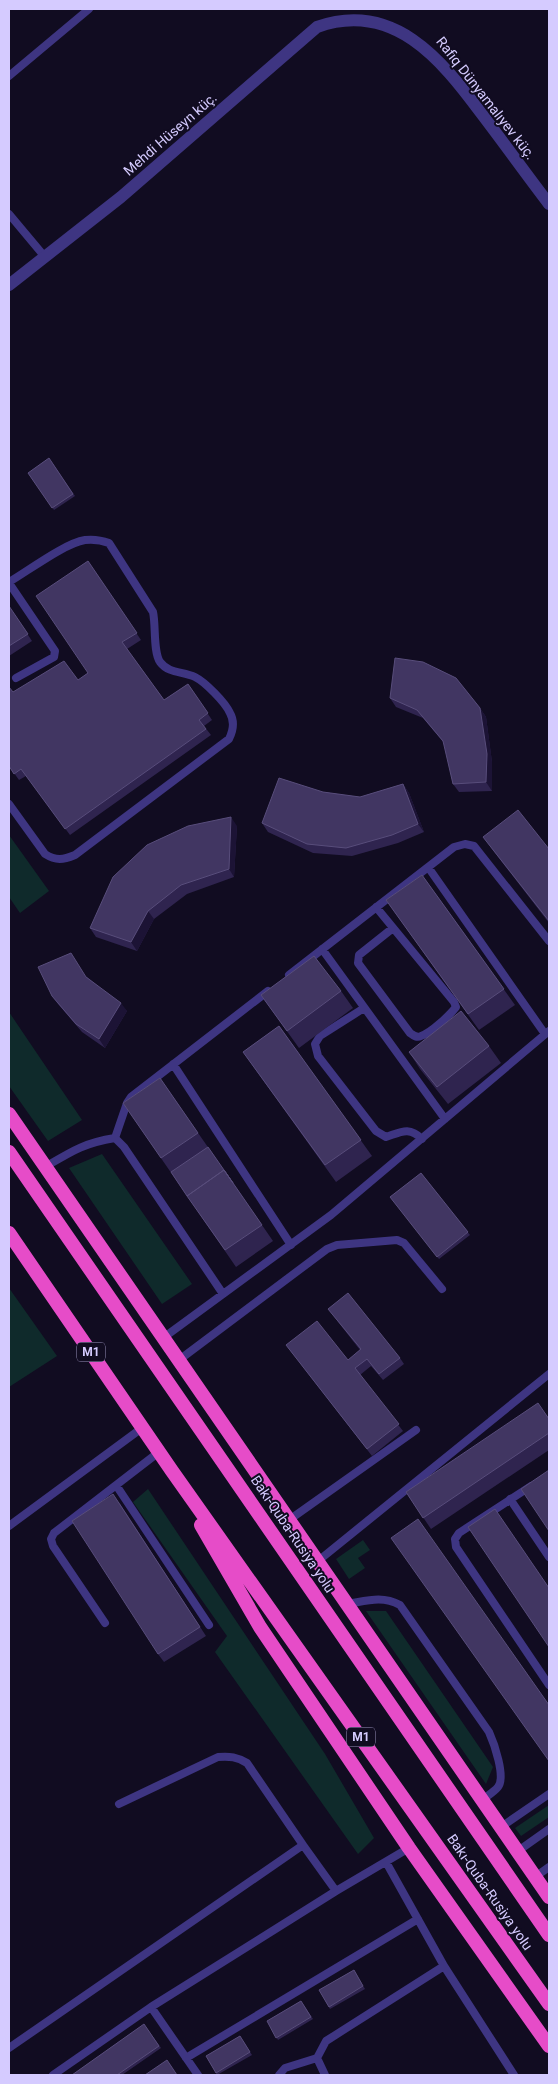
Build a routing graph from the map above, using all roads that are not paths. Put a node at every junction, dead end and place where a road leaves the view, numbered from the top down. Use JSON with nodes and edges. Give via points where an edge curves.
{"nodes":[{"id":1,"x":89,"y":9,"type":"edge"},
{"id":2,"x":354,"y":11,"type":"edge"},
{"id":3,"x":392,"y":17,"type":"joint"},
{"id":4,"x":9,"y":76,"type":"edge"},
{"id":5,"x":549,"y":204,"type":"edge"},
{"id":6,"x":9,"y":214,"type":"edge"},
{"id":7,"x":45,"y":257,"type":"junction"},
{"id":8,"x":9,"y":285,"type":"edge"},
{"id":9,"x":9,"y":583,"type":"edge"},
{"id":10,"x":16,"y":678,"type":"dead end"},
{"id":11,"x":10,"y":808,"type":"edge"},
{"id":12,"x":428,"y":867,"type":"junction"},
{"id":13,"x":376,"y":907,"type":"junction"},
{"id":14,"x":393,"y":928,"type":"junction"},
{"id":15,"x":549,"y":941,"type":"edge"},
{"id":16,"x":322,"y":949,"type":"junction"},
{"id":17,"x":283,"y":979,"type":"edge"},
{"id":18,"x":275,"y":986,"type":"edge"},
{"id":19,"x":364,"y":1008,"type":"junction"},
{"id":20,"x":547,"y":1033,"type":"edge"},
{"id":21,"x":173,"y":1064,"type":"junction"},
{"id":22,"x":9,"y":1114,"type":"edge"},
{"id":23,"x":445,"y":1119,"type":"junction"},
{"id":24,"x":116,"y":1138,"type":"junction"},
{"id":25,"x":422,"y":1139,"type":"junction"},
{"id":26,"x":9,"y":1152,"type":"edge"},
{"id":27,"x":45,"y":1167,"type":"junction"},
{"id":28,"x":9,"y":1233,"type":"edge"},
{"id":29,"x":291,"y":1245,"type":"junction"},
{"id":30,"x":442,"y":1289,"type":"dead end"},
{"id":31,"x":223,"y":1294,"type":"junction"},
{"id":32,"x":163,"y":1338,"type":"junction"},
{"id":33,"x":178,"y":1360,"type":"junction"},
{"id":34,"x":549,"y":1374,"type":"edge"},
{"id":35,"x":142,"y":1428,"type":"junction"},
{"id":36,"x":416,"y":1430,"type":"dead end"},
{"id":37,"x":159,"y":1452,"type":"junction"},
{"id":38,"x":172,"y":1471,"type":"junction"},
{"id":39,"x":542,"y":1479,"type":"edge"},
{"id":40,"x":116,"y":1485,"type":"junction"},
{"id":41,"x":510,"y":1499,"type":"junction"},
{"id":42,"x":289,"y":1520,"type":"junction"},
{"id":43,"x":9,"y":1526,"type":"edge"},
{"id":44,"x":549,"y":1557,"type":"edge"},
{"id":45,"x":318,"y":1561,"type":"junction"},
{"id":46,"x":347,"y":1604,"type":"junction"},
{"id":47,"x":105,"y":1623,"type":"dead end"},
{"id":48,"x":209,"y":1625,"type":"dead end"},
{"id":49,"x":549,"y":1685,"type":"edge"},
{"id":50,"x":549,"y":1794,"type":"edge"},
{"id":51,"x":482,"y":1800,"type":"junction"},
{"id":52,"x":119,"y":1804,"type":"dead end"},
{"id":53,"x":501,"y":1827,"type":"junction"},
{"id":54,"x":549,"y":1829,"type":"edge"},
{"id":55,"x":304,"y":1846,"type":"junction"},
{"id":56,"x":409,"y":1848,"type":"junction"},
{"id":57,"x":518,"y":1850,"type":"junction"},
{"id":58,"x":386,"y":1862,"type":"junction"},
{"id":59,"x":549,"y":1867,"type":"edge"},
{"id":60,"x":535,"y":1877,"type":"junction"},
{"id":61,"x":336,"y":1891,"type":"junction"},
{"id":62,"x":549,"y":1896,"type":"edge"},
{"id":63,"x":418,"y":1919,"type":"junction"},
{"id":64,"x":549,"y":1935,"type":"edge"},
{"id":65,"x":444,"y":1966,"type":"junction"},
{"id":66,"x":549,"y":2004,"type":"edge"},
{"id":67,"x":151,"y":2007,"type":"junction"},
{"id":68,"x":549,"y":2046,"type":"edge"},
{"id":69,"x":9,"y":2048,"type":"edge"},
{"id":70,"x":186,"y":2058,"type":"junction"},
{"id":71,"x":317,"y":2058,"type":"junction"},
{"id":72,"x":53,"y":2075,"type":"edge"},
{"id":73,"x":198,"y":2075,"type":"edge"},
{"id":74,"x":279,"y":2075,"type":"edge"},
{"id":75,"x":325,"y":2075,"type":"edge"},
{"id":76,"x":514,"y":2075,"type":"edge"}],
"edges":[{"from":1,"to":4,"type":"lane"},
{"from":2,"to":3,"type":"street","name":"Mehdi Hüseyn küç."},
{"from":2,"to":7,"type":"street","name":"Mehdi Hüseyn küç.","via":[[317,27],[121,197]]},
{"from":3,"to":5,"type":"street","name":"Rafiq Dünyamalıyev küç.","via":[[421,39],[446,66]]},
{"from":6,"to":7,"type":"lane"},
{"from":7,"to":8,"type":"street","name":"Mehdi Hüseyn küç."},
{"from":9,"to":10,"type":"lane","via":[[55,651],[54,657]]},
{"from":9,"to":11,"type":"lane","via":[[72,544],[98,539],[109,543],[153,612],[161,662],[170,670],[194,676],[205,684],[230,712],[233,731],[229,739],[64,860],[45,854]]},
{"from":12,"to":13,"type":"lane"},
{"from":12,"to":15,"type":"lane","via":[[454,847],[474,846]]},
{"from":12,"to":20,"type":"lane"},
{"from":13,"to":14,"type":"lane"},
{"from":13,"to":16,"type":"lane"},
{"from":14,"to":14,"type":"lane","via":[[456,1007],[423,1036],[416,1037],[410,1033],[358,963],[359,954]]},
{"from":16,"to":17,"type":"lane"},
{"from":16,"to":19,"type":"lane"},
{"from":18,"to":21,"type":"lane"},
{"from":19,"to":23,"type":"lane"},
{"from":19,"to":25,"type":"lane","via":[[320,1036],[315,1044],[318,1056],[376,1132],[386,1137],[415,1132]]},
{"from":20,"to":23,"type":"lane"},
{"from":21,"to":24,"type":"lane","via":[[131,1097]]},
{"from":21,"to":29,"type":"lane"},
{"from":22,"to":27,"type":"highway"},
{"from":23,"to":25,"type":"lane"},
{"from":24,"to":27,"type":"lane","via":[[80,1147]]},
{"from":24,"to":31,"type":"lane"},
{"from":25,"to":29,"type":"lane"},
{"from":26,"to":64,"type":"highway","name":"Bakı-Quba-Rusiya yolu"},
{"from":27,"to":32,"type":"highway"},
{"from":28,"to":35,"type":"highway","name":"Bakı-Quba-Rusiya yolu","number":"M1"},
{"from":29,"to":31,"type":"lane"},
{"from":30,"to":33,"type":"lane","via":[[404,1243],[397,1240],[337,1245]]},
{"from":31,"to":32,"type":"lane"},
{"from":32,"to":33,"type":"highway"},
{"from":33,"to":42,"type":"highway"},
{"from":34,"to":45,"type":"lane"},
{"from":35,"to":37,"type":"highway","name":"Bakı-Quba-Rusiya yolu","number":"M1"},
{"from":35,"to":43,"type":"lane"},
{"from":36,"to":42,"type":"lane"},
{"from":37,"to":38,"type":"highway","name":"Bakı-Quba-Rusiya yolu","number":"M1"},
{"from":37,"to":40,"type":"lane"},
{"from":38,"to":56,"type":"highway","via":[[242,1598]]},
{"from":38,"to":66,"type":"highway","name":"Bakı-Quba-Rusiya yolu","number":"M1"},
{"from":39,"to":41,"type":"lane"},
{"from":40,"to":47,"type":"lane","via":[[51,1538],[53,1546]]},
{"from":40,"to":48,"type":"lane"},
{"from":41,"to":44,"type":"lane"},
{"from":41,"to":49,"type":"lane","via":[[459,1532],[455,1539],[456,1547]]},
{"from":42,"to":45,"type":"highway"},
{"from":45,"to":46,"type":"highway"},
{"from":46,"to":51,"type":"highway"},
{"from":46,"to":51,"type":"lane","via":[[377,1599],[391,1600],[400,1605],[489,1732],[501,1777],[499,1786]]},
{"from":50,"to":53,"type":"lane"},
{"from":51,"to":53,"type":"highway"},
{"from":52,"to":55,"type":"lane","via":[[218,1757],[238,1757],[247,1763]]},
{"from":53,"to":57,"type":"highway"},
{"from":54,"to":57,"type":"lane"},
{"from":55,"to":61,"type":"lane"},
{"from":55,"to":69,"type":"lane"},
{"from":56,"to":58,"type":"lane"},
{"from":56,"to":68,"type":"highway"},
{"from":57,"to":60,"type":"highway"},
{"from":58,"to":61,"type":"lane"},
{"from":58,"to":63,"type":"lane"},
{"from":59,"to":60,"type":"lane"},
{"from":60,"to":62,"type":"highway"},
{"from":61,"to":67,"type":"lane"},
{"from":63,"to":65,"type":"lane"},
{"from":63,"to":70,"type":"lane"},
{"from":65,"to":71,"type":"lane","via":[[326,2041]]},
{"from":65,"to":76,"type":"lane"},
{"from":67,"to":70,"type":"lane"},
{"from":67,"to":72,"type":"lane"},
{"from":70,"to":73,"type":"lane"},
{"from":71,"to":74,"type":"lane","via":[[284,2068]]},
{"from":71,"to":75,"type":"lane"}]}
